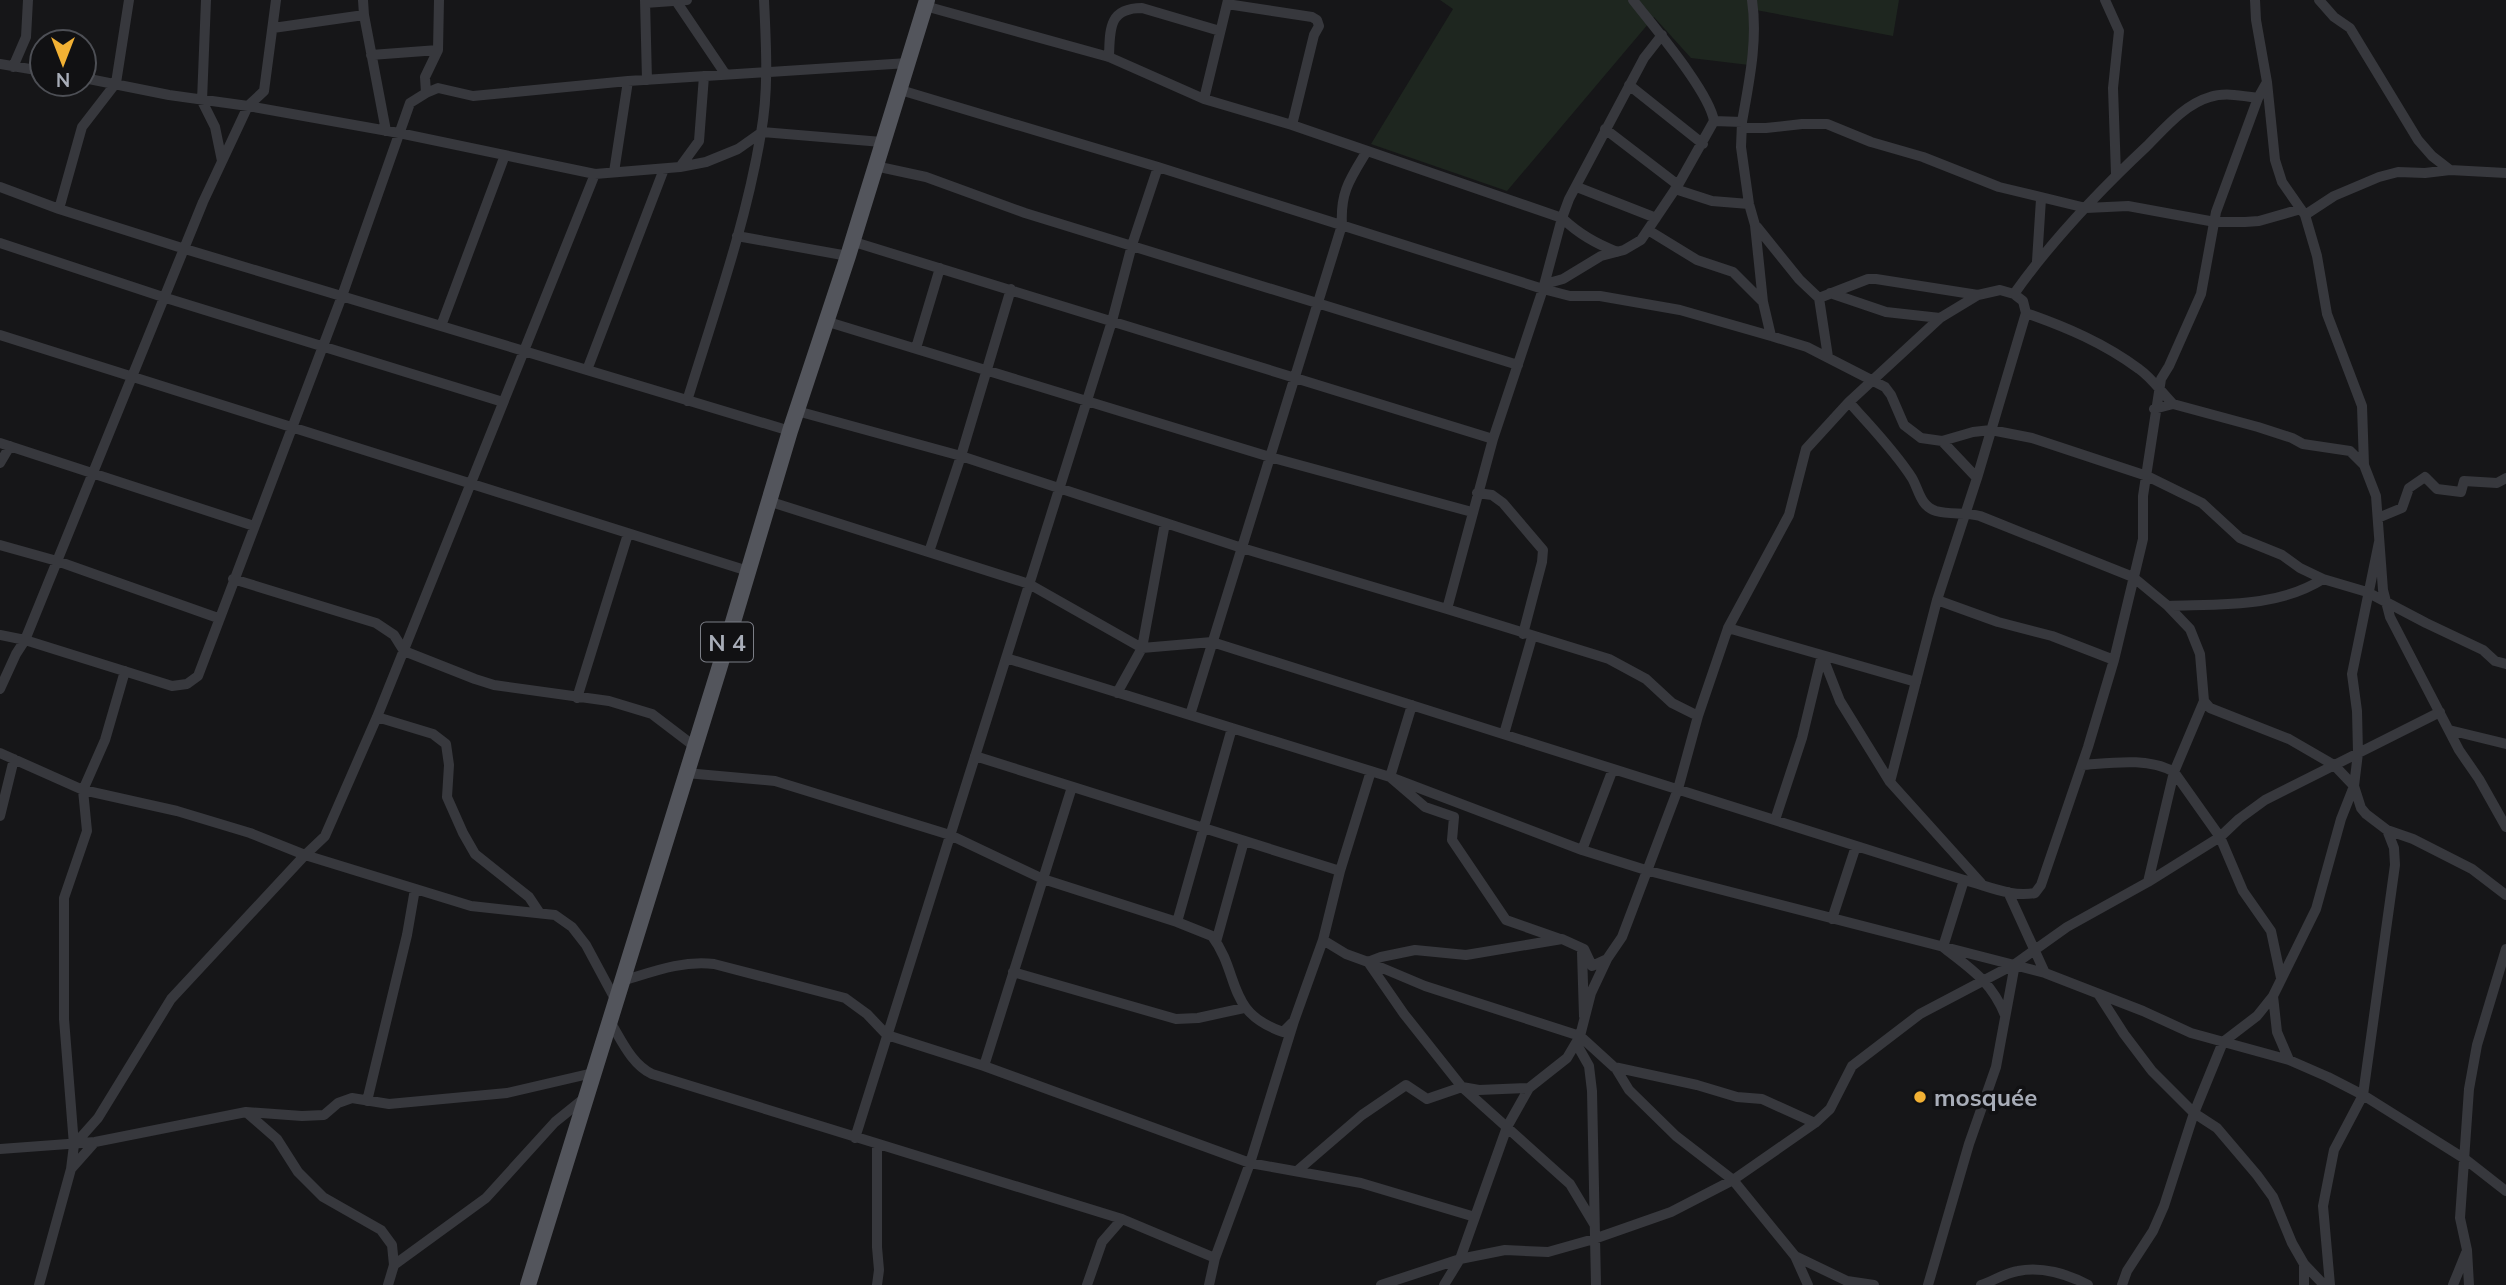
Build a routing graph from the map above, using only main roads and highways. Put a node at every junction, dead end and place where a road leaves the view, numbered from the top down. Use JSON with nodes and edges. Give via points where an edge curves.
{"nodes":[{"id":1,"x":926,"y":3,"type":"edge"},
{"id":2,"x":528,"y":1285,"type":"edge"}],
"edges":[{"from":1,"to":2,"type":"main road","number":"N 4"}]}
